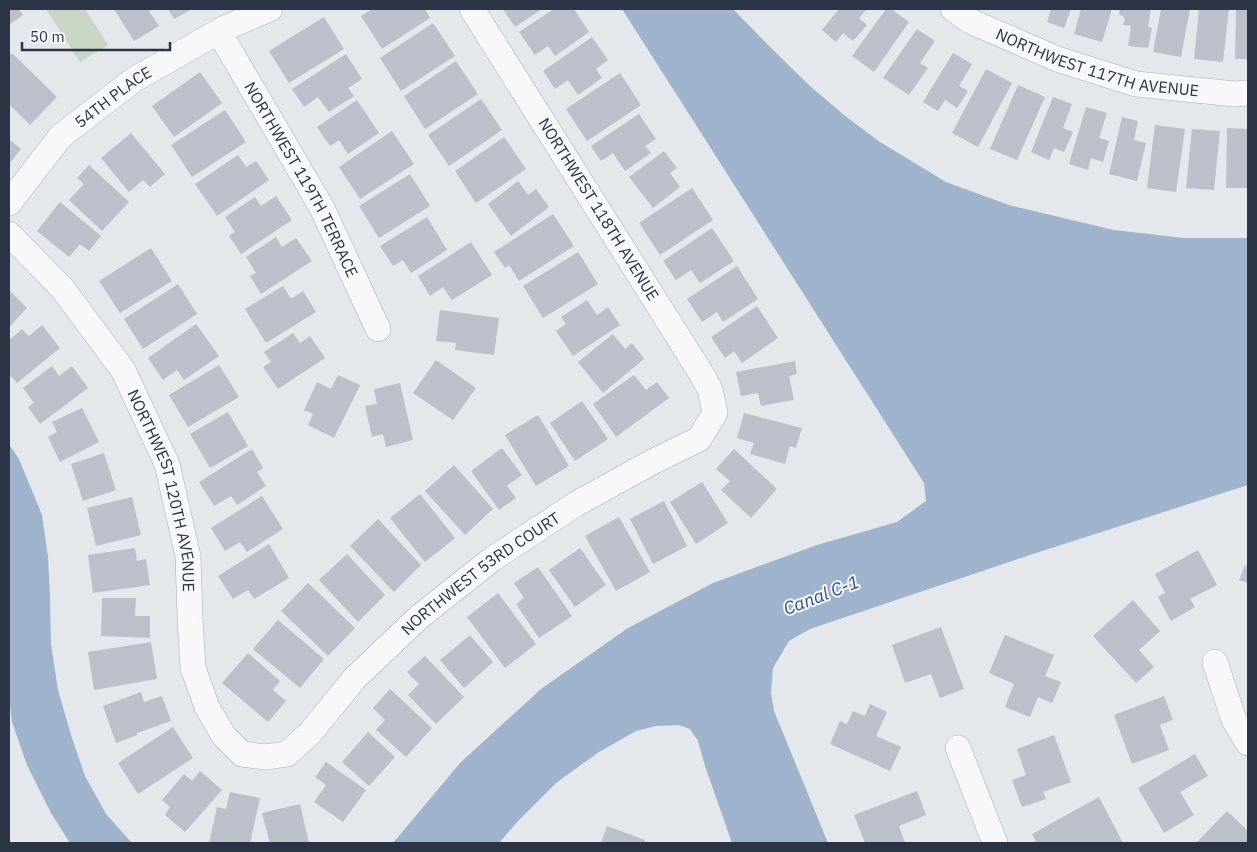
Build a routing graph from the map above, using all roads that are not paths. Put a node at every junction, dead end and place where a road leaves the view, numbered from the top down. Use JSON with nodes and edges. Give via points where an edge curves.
{"nodes":[{"id":1,"x":270,"y":9,"type":"edge"},
{"id":2,"x":472,"y":9,"type":"edge"},
{"id":3,"x":953,"y":9,"type":"edge"},
{"id":4,"x":219,"y":32,"type":"junction"},
{"id":5,"x":1248,"y":93,"type":"edge"},
{"id":6,"x":9,"y":203,"type":"edge"},
{"id":7,"x":9,"y":234,"type":"edge"},
{"id":8,"x":378,"y":329,"type":"dead end"},
{"id":9,"x":715,"y":413,"type":"joint"},
{"id":10,"x":1215,"y":662,"type":"dead end"},
{"id":11,"x":1248,"y":743,"type":"edge"},
{"id":12,"x":958,"y":748,"type":"dead end"},
{"id":13,"x":265,"y":757,"type":"joint"},
{"id":14,"x":995,"y":843,"type":"edge"}],
"edges":[{"from":1,"to":4,"type":"street","name":"54TH PLACE"},
{"from":2,"to":9,"type":"street","name":"NORTHWEST 118TH AVENUE","via":[[703,376],[710,389]]},
{"from":3,"to":5,"type":"street","name":"NORTHWEST 117TH AVENUE","via":[[970,21],[1056,59],[1136,84]]},
{"from":4,"to":6,"type":"street","name":"54TH PLACE","via":[[135,79],[61,136]]},
{"from":4,"to":8,"type":"street","name":"NORTHWEST 119TH TERRACE","via":[[322,208]]},
{"from":7,"to":13,"type":"street","name":"NORTHWEST 120TH AVENUE","via":[[62,288],[123,370],[167,464],[188,556],[193,668],[207,707],[224,736],[242,754]]},
{"from":9,"to":13,"type":"street","name":"NORTHWEST 53RD COURT","via":[[699,439],[576,504],[491,560],[418,618],[354,679],[287,754]]},
{"from":10,"to":11,"type":"street","via":[[1234,720]]},
{"from":12,"to":14,"type":"street"}]}
